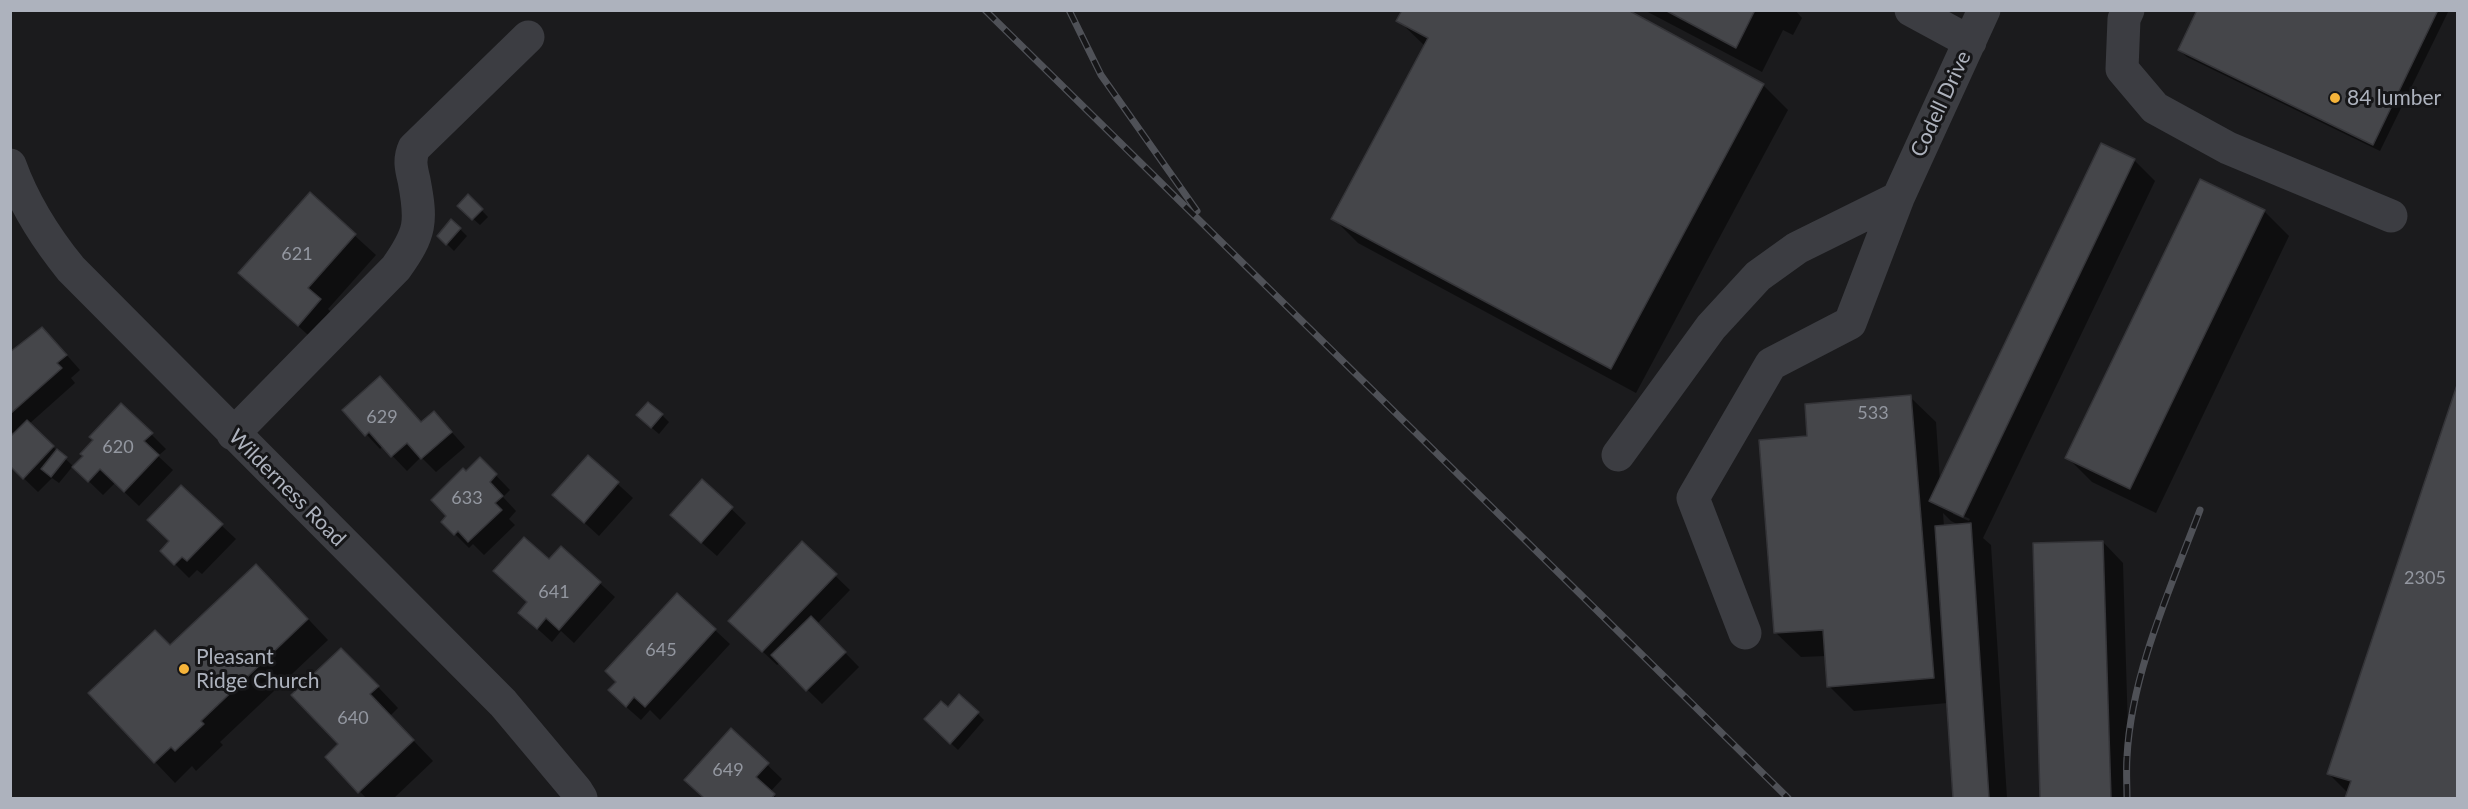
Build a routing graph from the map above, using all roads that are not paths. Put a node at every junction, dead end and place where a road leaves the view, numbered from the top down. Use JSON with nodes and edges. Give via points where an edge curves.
{"nodes":[{"id":1,"x":1911,"y":10,"type":"edge"},
{"id":2,"x":1984,"y":10,"type":"edge"},
{"id":3,"x":2128,"y":10,"type":"edge"},
{"id":4,"x":528,"y":37,"type":"dead end"},
{"id":5,"x":1970,"y":42,"type":"junction"},
{"id":6,"x":10,"y":165,"type":"edge"},
{"id":7,"x":1898,"y":198,"type":"junction"},
{"id":8,"x":2391,"y":216,"type":"dead end"},
{"id":9,"x":233,"y":434,"type":"junction"},
{"id":10,"x":1618,"y":455,"type":"dead end"},
{"id":11,"x":1745,"y":633,"type":"dead end"},
{"id":12,"x":581,"y":798,"type":"edge"}],
"edges":[{"from":1,"to":5,"type":"street"},
{"from":2,"to":5,"type":"street","name":"Codell Drive"},
{"from":3,"to":8,"type":"street","via":[[2122,69],[2155,108],[2228,148]]},
{"from":4,"to":9,"type":"street","via":[[410,155],[418,223],[413,245],[396,268]]},
{"from":5,"to":7,"type":"street","name":"Codell Drive"},
{"from":6,"to":9,"type":"street","name":"Wilderness Road","via":[[28,207],[71,269]]},
{"from":7,"to":10,"type":"street","via":[[1797,248],[1758,276],[1712,327]]},
{"from":7,"to":11,"type":"street","name":"Codell Drive","via":[[1850,323],[1771,364],[1693,498]]},
{"from":9,"to":12,"type":"street","name":"Wilderness Road","via":[[503,703]]}]}
